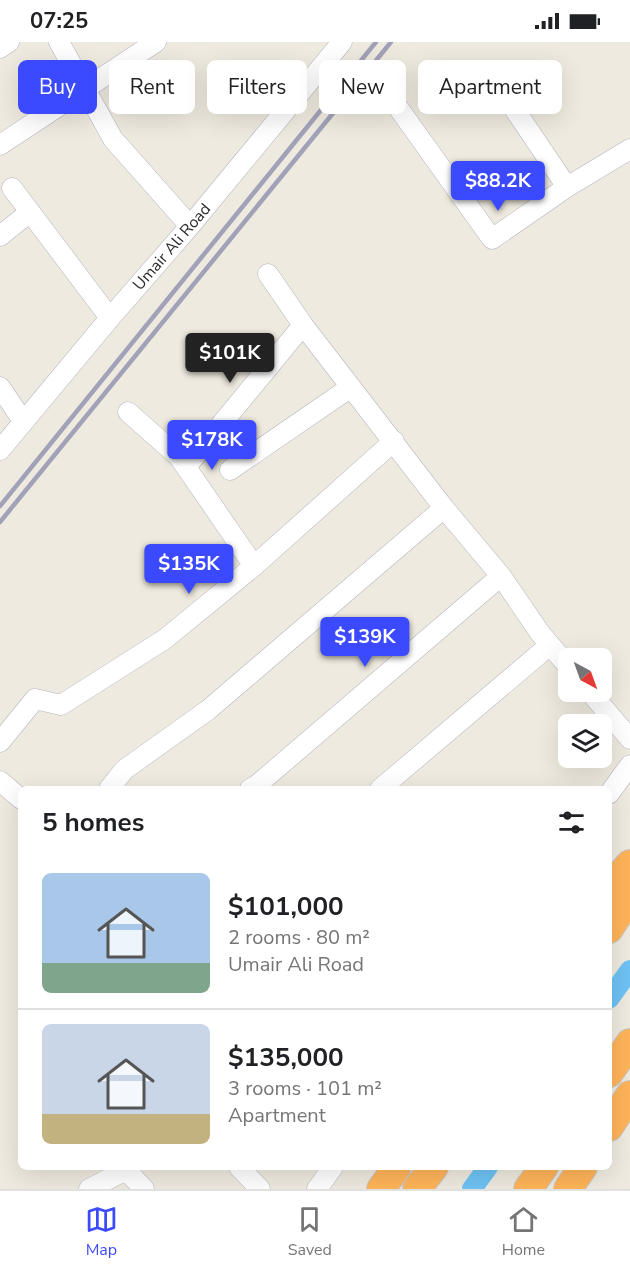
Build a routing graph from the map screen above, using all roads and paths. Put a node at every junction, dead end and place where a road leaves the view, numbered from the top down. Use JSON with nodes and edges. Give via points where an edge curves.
{"nodes":[{"id":1,"x":9,"y":42,"type":"edge"},
{"id":2,"x":59,"y":42,"type":"edge"},
{"id":3,"x":156,"y":42,"type":"edge"},
{"id":4,"x":335,"y":45,"type":"edge"},
{"id":5,"x":0,"y":48,"type":"edge"},
{"id":6,"x":69,"y":60,"type":"edge"},
{"id":7,"x":97,"y":82,"type":"edge"},
{"id":8,"x":97,"y":110,"type":"edge"},
{"id":9,"x":48,"y":114,"type":"edge"},
{"id":10,"x":403,"y":114,"type":"edge"},
{"id":11,"x":518,"y":114,"type":"edge"},
{"id":12,"x":0,"y":145,"type":"edge"},
{"id":13,"x":630,"y":149,"type":"edge"},
{"id":14,"x":567,"y":187,"type":"junction"},
{"id":15,"x":12,"y":188,"type":"dead end"},
{"id":16,"x":30,"y":212,"type":"junction"},
{"id":17,"x":190,"y":226,"type":"junction"},
{"id":18,"x":0,"y":236,"type":"edge"},
{"id":19,"x":268,"y":274,"type":"dead end"},
{"id":20,"x":110,"y":318,"type":"junction"},
{"id":21,"x":303,"y":325,"type":"junction"},
{"id":22,"x":0,"y":387,"type":"edge"},
{"id":23,"x":351,"y":387,"type":"junction"},
{"id":24,"x":128,"y":412,"type":"dead end"},
{"id":25,"x":24,"y":421,"type":"junction"},
{"id":26,"x":394,"y":441,"type":"junction"},
{"id":27,"x":0,"y":450,"type":"edge"},
{"id":28,"x":186,"y":467,"type":"junction"},
{"id":29,"x":230,"y":470,"type":"dead end"},
{"id":30,"x":444,"y":508,"type":"junction"},
{"id":31,"x":254,"y":566,"type":"junction"},
{"id":32,"x":501,"y":576,"type":"junction"},
{"id":33,"x":550,"y":645,"type":"junction"},
{"id":34,"x":558,"y":654,"type":"edge"},
{"id":35,"x":599,"y":702,"type":"edge"},
{"id":36,"x":630,"y":739,"type":"edge"},
{"id":37,"x":0,"y":742,"type":"edge"},
{"id":38,"x":630,"y":765,"type":"edge"},
{"id":39,"x":0,"y":781,"type":"edge"},
{"id":40,"x":111,"y":786,"type":"edge"},
{"id":41,"x":257,"y":786,"type":"edge"},
{"id":42,"x":384,"y":786,"type":"edge"},
{"id":43,"x":612,"y":790,"type":"edge"},
{"id":44,"x":18,"y":796,"type":"edge"},
{"id":45,"x":630,"y":864,"type":"edge"},
{"id":46,"x":612,"y":885,"type":"edge"},
{"id":47,"x":630,"y":896,"type":"edge"},
{"id":48,"x":612,"y":924,"type":"edge"},
{"id":49,"x":630,"y":1043,"type":"edge"},
{"id":50,"x":612,"y":1069,"type":"edge"},
{"id":51,"x":630,"y":1095,"type":"edge"},
{"id":52,"x":612,"y":1122,"type":"edge"},
{"id":53,"x":242,"y":1170,"type":"edge"},
{"id":54,"x":331,"y":1170,"type":"edge"},
{"id":55,"x":395,"y":1170,"type":"edge"},
{"id":56,"x":432,"y":1170,"type":"edge"},
{"id":57,"x":542,"y":1170,"type":"edge"},
{"id":58,"x":581,"y":1170,"type":"edge"},
{"id":59,"x":89,"y":1189,"type":"edge"},
{"id":60,"x":144,"y":1189,"type":"edge"},
{"id":61,"x":260,"y":1189,"type":"edge"},
{"id":62,"x":317,"y":1189,"type":"edge"},
{"id":63,"x":381,"y":1189,"type":"edge"},
{"id":64,"x":417,"y":1189,"type":"edge"},
{"id":65,"x":528,"y":1189,"type":"edge"},
{"id":66,"x":568,"y":1189,"type":"edge"}],
"edges":[{"from":1,"to":5,"type":"street"},
{"from":2,"to":6,"type":"street"},
{"from":3,"to":7,"type":"street"},
{"from":4,"to":17,"type":"street","name":"Umair Ali Road"},
{"from":8,"to":17,"type":"street","via":[[113,140]]},
{"from":9,"to":12,"type":"street"},
{"from":10,"to":14,"type":"street","via":[[492,239]]},
{"from":11,"to":14,"type":"street"},
{"from":13,"to":14,"type":"street"},
{"from":15,"to":16,"type":"street"},
{"from":16,"to":18,"type":"street"},
{"from":16,"to":20,"type":"street"},
{"from":17,"to":20,"type":"street","name":"Umair Ali Road"},
{"from":19,"to":21,"type":"street"},
{"from":20,"to":25,"type":"street","name":"Umair Ali Road"},
{"from":21,"to":23,"type":"street"},
{"from":21,"to":28,"type":"street"},
{"from":22,"to":25,"type":"street"},
{"from":23,"to":26,"type":"street"},
{"from":23,"to":29,"type":"street"},
{"from":24,"to":28,"type":"street"},
{"from":25,"to":27,"type":"street","name":"Umair Ali Road"},
{"from":26,"to":30,"type":"street"},
{"from":26,"to":31,"type":"street"},
{"from":28,"to":31,"type":"street"},
{"from":30,"to":32,"type":"street"},
{"from":30,"to":40,"type":"street","via":[[208,710],[124,770]]},
{"from":31,"to":37,"type":"street","via":[[165,639],[62,705],[35,699]]},
{"from":32,"to":33,"type":"street"},
{"from":32,"to":41,"type":"street"},
{"from":33,"to":34,"type":"street"},
{"from":33,"to":42,"type":"street"},
{"from":35,"to":36,"type":"street"},
{"from":38,"to":43,"type":"street"},
{"from":39,"to":44,"type":"street"},
{"from":45,"to":46,"type":"highway"},
{"from":47,"to":48,"type":"highway"},
{"from":49,"to":50,"type":"highway"},
{"from":51,"to":52,"type":"highway"},
{"from":53,"to":61,"type":"street"},
{"from":54,"to":62,"type":"street"},
{"from":55,"to":63,"type":"highway"},
{"from":56,"to":64,"type":"highway"},
{"from":57,"to":65,"type":"highway"},
{"from":58,"to":66,"type":"highway"},
{"from":59,"to":60,"type":"street","via":[[126,1170]]}]}
